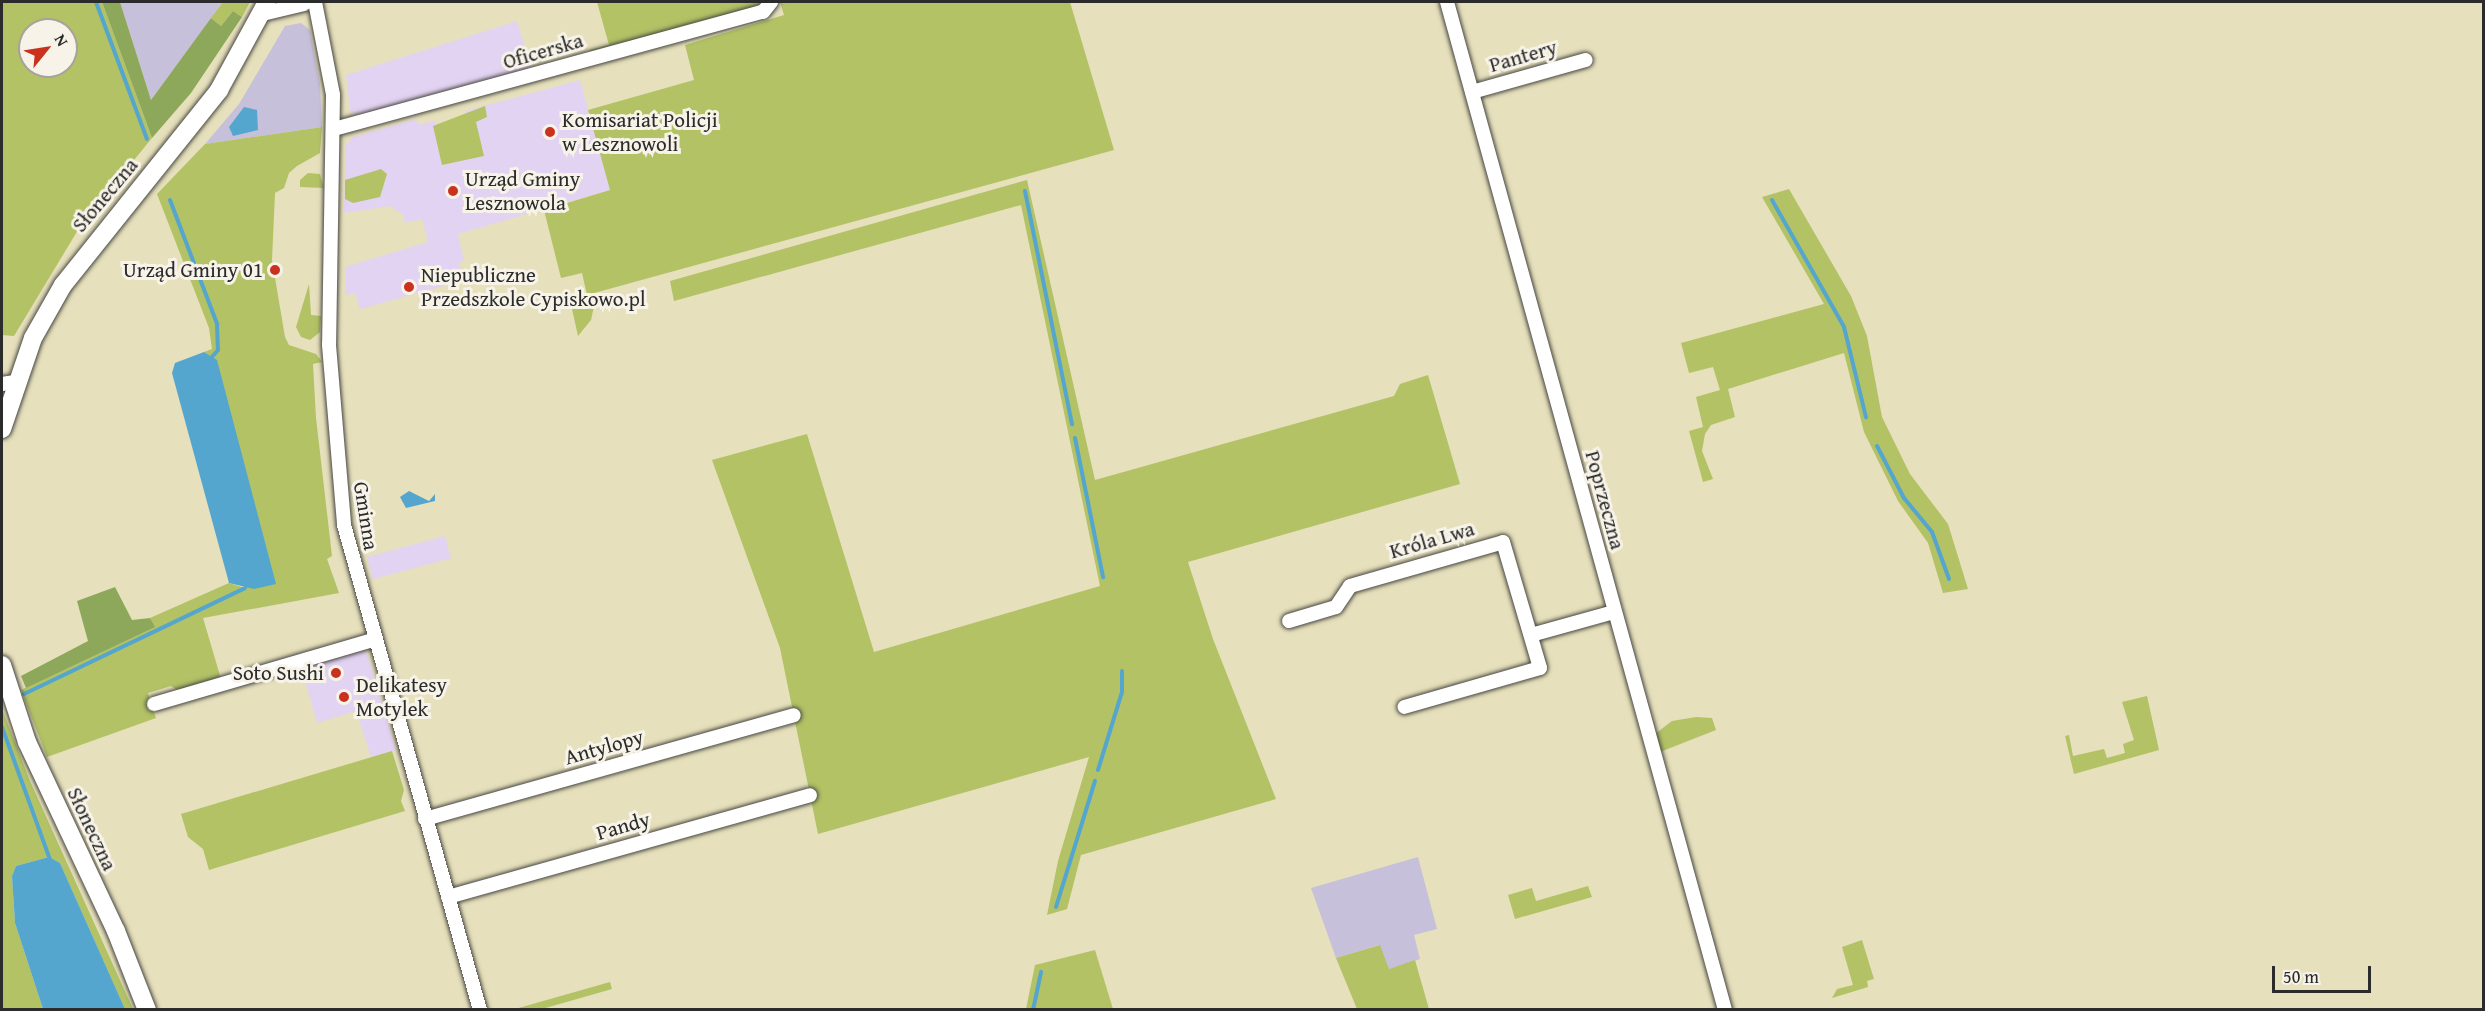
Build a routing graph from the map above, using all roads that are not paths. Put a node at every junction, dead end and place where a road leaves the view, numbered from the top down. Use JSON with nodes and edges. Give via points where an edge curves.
{"nodes":[{"id":1,"x":1447,"y":2,"type":"edge"},
{"id":2,"x":311,"y":5,"type":"edge"},
{"id":3,"x":767,"y":7,"type":"edge"},
{"id":4,"x":265,"y":8,"type":"edge"},
{"id":5,"x":1586,"y":60,"type":"dead end"},
{"id":6,"x":1472,"y":92,"type":"junction"},
{"id":7,"x":334,"y":129,"type":"junction"},
{"id":8,"x":8,"y":383,"type":"edge"},
{"id":9,"x":2,"y":429,"type":"edge"},
{"id":10,"x":1614,"y":612,"type":"junction"},
{"id":11,"x":1289,"y":621,"type":"dead end"},
{"id":12,"x":1531,"y":635,"type":"junction"},
{"id":13,"x":374,"y":640,"type":"junction"},
{"id":14,"x":2,"y":665,"type":"edge"},
{"id":15,"x":154,"y":704,"type":"dead end"},
{"id":16,"x":1404,"y":707,"type":"dead end"},
{"id":17,"x":794,"y":716,"type":"dead end"},
{"id":18,"x":810,"y":795,"type":"dead end"},
{"id":19,"x":426,"y":819,"type":"junction"},
{"id":20,"x":448,"y":897,"type":"junction"},
{"id":21,"x":147,"y":1010,"type":"edge"},
{"id":22,"x":480,"y":1010,"type":"edge"},
{"id":23,"x":1725,"y":1010,"type":"edge"}],
"edges":[{"from":1,"to":6,"type":"street","name":"Poprzeczna"},
{"from":2,"to":4,"type":"street","name":"Gminna"},
{"from":2,"to":7,"type":"street","name":"Gminna","via":[[333,95]]},
{"from":3,"to":7,"type":"street","name":"Oficerska"},
{"from":4,"to":8,"type":"main road","name":"Słoneczna","via":[[219,90],[63,285]]},
{"from":5,"to":6,"type":"street","name":"Pantery"},
{"from":6,"to":10,"type":"street","name":"Poprzeczna"},
{"from":7,"to":13,"type":"street","name":"Gminna","via":[[328,324],[338,471],[344,525]]},
{"from":8,"to":9,"type":"main road","name":"Słoneczna"},
{"from":10,"to":12,"type":"street"},
{"from":10,"to":23,"type":"street","name":"Poprzeczna"},
{"from":11,"to":12,"type":"street","name":"Króla Lwa","via":[[1336,607],[1350,586],[1503,542]]},
{"from":12,"to":16,"type":"street","name":"Króla Lwa","via":[[1540,669]]},
{"from":13,"to":15,"type":"street"},
{"from":13,"to":19,"type":"street","name":"Gminna"},
{"from":14,"to":21,"type":"main road","name":"Słoneczna","via":[[27,742],[116,931]]},
{"from":17,"to":19,"type":"street","name":"Antylopy"},
{"from":18,"to":20,"type":"street","name":"Pandy"},
{"from":19,"to":20,"type":"street","name":"Gminna"},
{"from":20,"to":22,"type":"street","name":"Gminna"}]}
